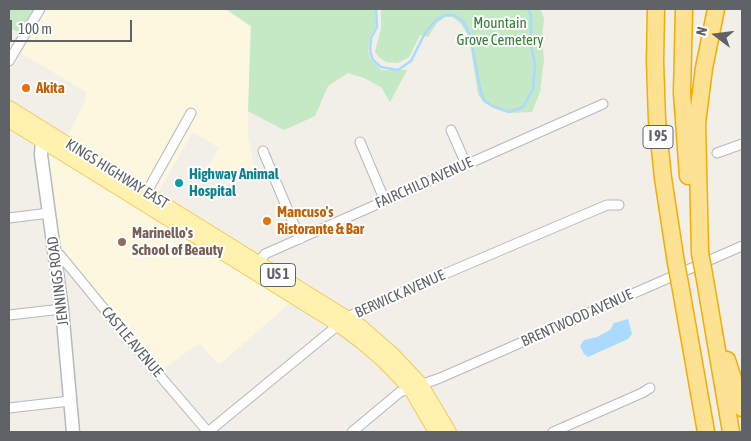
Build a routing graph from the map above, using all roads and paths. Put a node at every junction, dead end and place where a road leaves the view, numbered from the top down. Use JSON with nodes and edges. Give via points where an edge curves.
{"nodes":[{"id":1,"x":40,"y":9,"type":"edge"},
{"id":2,"x":656,"y":9,"type":"edge"},
{"id":3,"x":684,"y":9,"type":"edge"},
{"id":4,"x":716,"y":9,"type":"edge"},
{"id":5,"x":9,"y":61,"type":"edge"},
{"id":6,"x":603,"y":104,"type":"dead end"},
{"id":7,"x":9,"y":108,"type":"edge"},
{"id":8,"x":191,"y":113,"type":"dead end"},
{"id":9,"x":9,"y":120,"type":"edge"},
{"id":10,"x":451,"y":130,"type":"dead end"},
{"id":11,"x":44,"y":135,"type":"junction"},
{"id":12,"x":360,"y":142,"type":"dead end"},
{"id":13,"x":742,"y":144,"type":"edge"},
{"id":14,"x":263,"y":151,"type":"dead end"},
{"id":15,"x":717,"y":153,"type":"dead end"},
{"id":16,"x":466,"y":164,"type":"junction"},
{"id":17,"x":144,"y":197,"type":"junction"},
{"id":18,"x":385,"y":201,"type":"junction"},
{"id":19,"x":619,"y":205,"type":"dead end"},
{"id":20,"x":49,"y":213,"type":"junction"},
{"id":21,"x":9,"y":218,"type":"edge"},
{"id":22,"x":300,"y":239,"type":"junction"},
{"id":23,"x":742,"y":246,"type":"edge"},
{"id":24,"x":700,"y":253,"type":"junction"},
{"id":25,"x":55,"y":255,"type":"junction"},
{"id":26,"x":256,"y":267,"type":"junction"},
{"id":27,"x":704,"y":274,"type":"junction"},
{"id":28,"x":680,"y":284,"type":"junction"},
{"id":29,"x":62,"y":309,"type":"junction"},
{"id":30,"x":9,"y":315,"type":"edge"},
{"id":31,"x":343,"y":321,"type":"junction"},
{"id":32,"x":416,"y":387,"type":"junction"},
{"id":33,"x":650,"y":388,"type":"dead end"},
{"id":34,"x":70,"y":401,"type":"junction"},
{"id":35,"x":9,"y":408,"type":"edge"},
{"id":36,"x":742,"y":408,"type":"edge"},
{"id":37,"x":73,"y":432,"type":"edge"},
{"id":38,"x":208,"y":432,"type":"edge"},
{"id":39,"x":352,"y":432,"type":"edge"},
{"id":40,"x":436,"y":432,"type":"edge"},
{"id":41,"x":449,"y":432,"type":"edge"},
{"id":42,"x":553,"y":432,"type":"edge"},
{"id":43,"x":696,"y":432,"type":"edge"},
{"id":44,"x":706,"y":432,"type":"edge"},
{"id":45,"x":730,"y":432,"type":"edge"}],
"edges":[{"from":1,"to":5,"type":"street"},
{"from":2,"to":28,"type":"highway","number":"I 95","bridge":true,"via":[[658,130]]},
{"from":3,"to":24,"type":"highway","number":"I 95","via":[[683,123]]},
{"from":4,"to":24,"type":"highway","via":[[697,123]]},
{"from":6,"to":16,"type":"street","name":"FAIRCHILD AVENUE"},
{"from":7,"to":11,"type":"main road","name":"KINGS HIGHWAY EAST","number":"US 1"},
{"from":8,"to":17,"type":"street"},
{"from":9,"to":11,"type":"main road","name":"KINGS HIGHWAY EAST","number":"US 1"},
{"from":10,"to":16,"type":"street"},
{"from":11,"to":17,"type":"main road","name":"KINGS HIGHWAY EAST","number":"US 1"},
{"from":11,"to":20,"type":"street","name":"JENNINGS ROAD","via":[[41,155]]},
{"from":12,"to":18,"type":"street"},
{"from":13,"to":15,"type":"street"},
{"from":14,"to":22,"type":"street"},
{"from":16,"to":18,"type":"street","name":"FAIRCHILD AVENUE"},
{"from":17,"to":26,"type":"main road","name":"KINGS HIGHWAY EAST","number":"US 1"},
{"from":18,"to":22,"type":"street","name":"FAIRCHILD AVENUE"},
{"from":19,"to":31,"type":"street","name":"BERWICK AVENUE","via":[[607,205],[374,304]]},
{"from":20,"to":21,"type":"street"},
{"from":20,"to":25,"type":"street","name":"JENNINGS ROAD"},
{"from":22,"to":26,"type":"street","name":"FAIRCHILD AVENUE","via":[[265,254]]},
{"from":23,"to":32,"type":"street","name":"BRENTWOOD AVENUE"},
{"from":24,"to":27,"type":"highway","number":"I 95","bridge":true},
{"from":25,"to":29,"type":"street","name":"JENNINGS ROAD"},
{"from":25,"to":38,"type":"street","name":"CASTLE AVENUE","via":[[60,255]]},
{"from":26,"to":31,"type":"main road","name":"KINGS HIGHWAY EAST","number":"US 1"},
{"from":27,"to":36,"type":"highway"},
{"from":27,"to":45,"type":"highway","number":"I 95"},
{"from":28,"to":43,"type":"highway"},
{"from":28,"to":44,"type":"highway","number":"I 95"},
{"from":29,"to":30,"type":"street"},
{"from":29,"to":34,"type":"street","name":"JENNINGS ROAD"},
{"from":31,"to":32,"type":"main road","name":"KINGS HIGHWAY EAST","number":"US 1","via":[[361,327],[393,355]]},
{"from":31,"to":38,"type":"street","name":"BERWICK AVENUE"},
{"from":32,"to":39,"type":"street","name":"BRENTWOOD AVENUE","via":[[400,392]]},
{"from":32,"to":40,"type":"main road","name":"KINGS HIGHWAY EAST","number":"US 1"},
{"from":32,"to":41,"type":"main road","name":"KINGS HIGHWAY EAST","number":"US 1"},
{"from":33,"to":42,"type":"street"},
{"from":34,"to":35,"type":"street"},
{"from":34,"to":37,"type":"street","name":"JENNINGS ROAD"}]}
